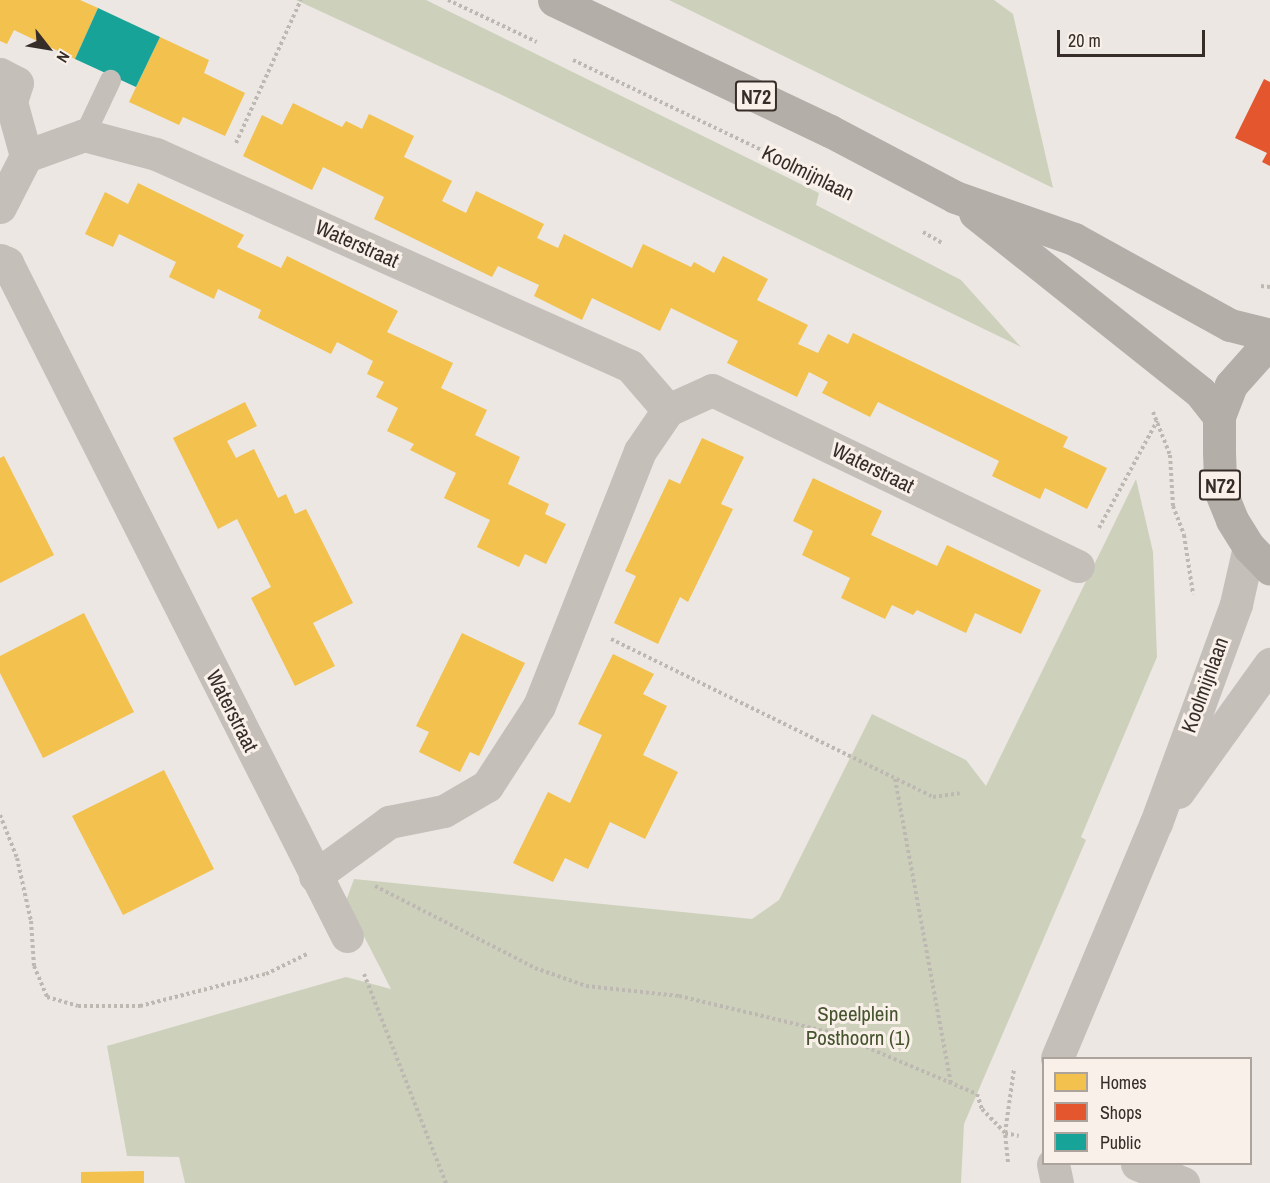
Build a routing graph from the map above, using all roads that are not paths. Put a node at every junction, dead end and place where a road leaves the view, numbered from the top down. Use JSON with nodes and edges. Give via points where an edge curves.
{"nodes":[{"id":1,"x":554,"y":0,"type":"edge"},
{"id":2,"x":0,"y":74,"type":"edge"},
{"id":3,"x":110,"y":80,"type":"dead end"},
{"id":4,"x":84,"y":135,"type":"junction"},
{"id":5,"x":26,"y":156,"type":"junction"},
{"id":6,"x":955,"y":197,"type":"junction"},
{"id":7,"x":0,"y":207,"type":"edge"},
{"id":8,"x":0,"y":260,"type":"edge"},
{"id":9,"x":1270,"y":335,"type":"edge"},
{"id":10,"x":1270,"y":341,"type":"edge"},
{"id":11,"x":668,"y":410,"type":"junction"},
{"id":12,"x":1219,"y":416,"type":"junction"},
{"id":13,"x":1259,"y":558,"type":"edge"},
{"id":14,"x":1078,"y":566,"type":"road end"},
{"id":15,"x":1270,"y":664,"type":"edge"},
{"id":16,"x":1156,"y":823,"type":"junction"},
{"id":17,"x":321,"y":872,"type":"junction"},
{"id":18,"x":347,"y":936,"type":"road end"},
{"id":19,"x":1058,"y":1057,"type":"edge"},
{"id":20,"x":1053,"y":1165,"type":"edge"},
{"id":21,"x":1139,"y":1165,"type":"edge"},
{"id":22,"x":1057,"y":1183,"type":"edge"},
{"id":23,"x":1183,"y":1183,"type":"edge"}],
"edges":[{"from":1,"to":6,"type":"main road","number":"N72","via":[[830,130]]},
{"from":2,"to":5,"type":"street","via":[[17,83],[11,102]]},
{"from":3,"to":4,"type":"lane"},
{"from":4,"to":5,"type":"street"},
{"from":4,"to":11,"type":"street","name":"Waterstraat","via":[[156,154],[630,366]]},
{"from":5,"to":7,"type":"street"},
{"from":6,"to":9,"type":"main road","number":"N72","via":[[1074,239],[1230,325]]},
{"from":6,"to":12,"type":"main road","number":"N72","via":[[1200,392]]},
{"from":8,"to":17,"type":"street","name":"Waterstraat","via":[[7,263]]},
{"from":10,"to":12,"type":"main road","name":"Koolmijnlaan","number":"N72","via":[[1231,385]]},
{"from":11,"to":14,"type":"street","name":"Waterstraat","via":[[712,390]]},
{"from":11,"to":17,"type":"street","via":[[640,451],[539,706],[486,786],[444,811],[389,822]]},
{"from":12,"to":13,"type":"main road","name":"Koolmijnlaan","number":"N72","via":[[1220,490]]},
{"from":13,"to":16,"type":"street","name":"Koolmijnlaan","via":[[1236,604]]},
{"from":15,"to":16,"type":"street","name":"Koolmijnlaan"},
{"from":16,"to":19,"type":"street","name":"Koolmijnlaan"},
{"from":17,"to":18,"type":"street","name":"Waterstraat"},
{"from":20,"to":22,"type":"street"},
{"from":21,"to":23,"type":"street"}]}
